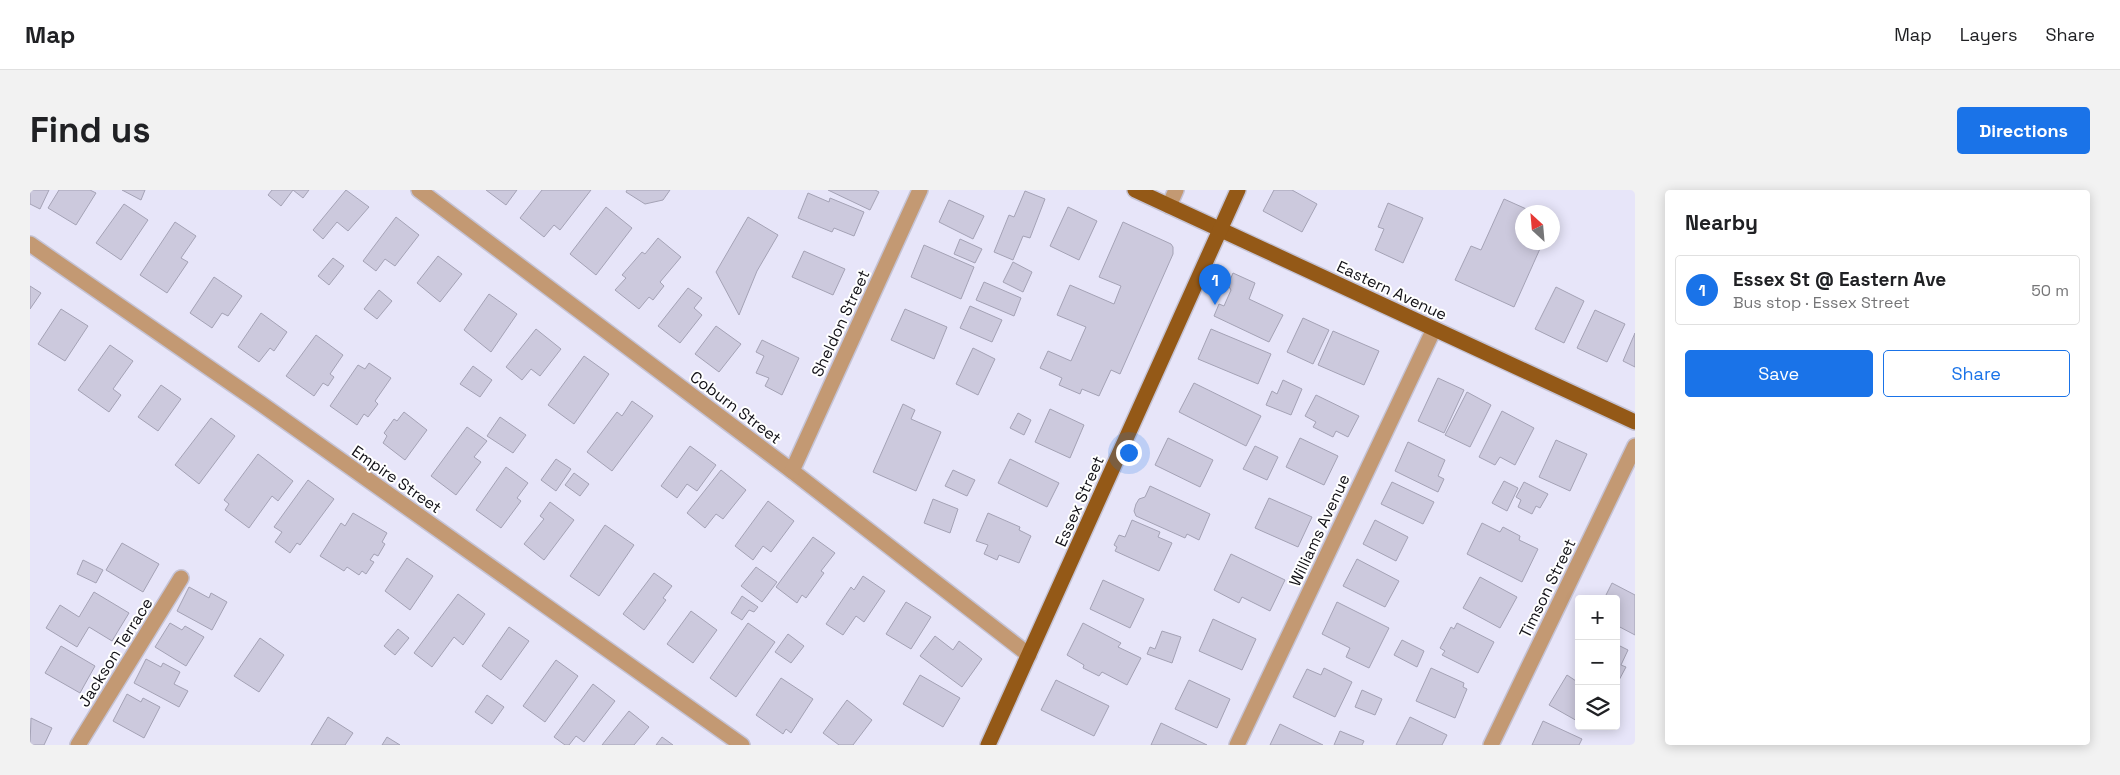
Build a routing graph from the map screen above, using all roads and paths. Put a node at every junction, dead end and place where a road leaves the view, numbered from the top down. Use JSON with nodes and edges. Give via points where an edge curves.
{"nodes":[{"id":1,"x":419,"y":190,"type":"edge"},
{"id":2,"x":920,"y":190,"type":"edge"},
{"id":3,"x":1135,"y":190,"type":"edge"},
{"id":4,"x":1176,"y":190,"type":"edge"},
{"id":5,"x":1238,"y":190,"type":"edge"},
{"id":6,"x":1169,"y":206,"type":"junction"},
{"id":7,"x":1220,"y":230,"type":"junction"},
{"id":8,"x":30,"y":244,"type":"edge"},
{"id":9,"x":1434,"y":329,"type":"junction"},
{"id":10,"x":1635,"y":422,"type":"edge"},
{"id":11,"x":1635,"y":446,"type":"edge"},
{"id":12,"x":792,"y":471,"type":"junction"},
{"id":13,"x":181,"y":578,"type":"dead end"},
{"id":14,"x":1029,"y":655,"type":"junction"},
{"id":15,"x":78,"y":745,"type":"edge"},
{"id":16,"x":742,"y":745,"type":"edge"},
{"id":17,"x":988,"y":745,"type":"edge"},
{"id":18,"x":1237,"y":745,"type":"edge"},
{"id":19,"x":1491,"y":745,"type":"edge"}],
"edges":[{"from":1,"to":12,"type":"street","name":"Coburn Street"},
{"from":2,"to":12,"type":"street","name":"Sheldon Street"},
{"from":3,"to":6,"type":"main road","name":"Eastern Avenue"},
{"from":4,"to":6,"type":"street"},
{"from":5,"to":7,"type":"main road","name":"Essex Street"},
{"from":6,"to":7,"type":"main road","name":"Eastern Avenue"},
{"from":7,"to":9,"type":"main road","name":"Eastern Avenue"},
{"from":7,"to":14,"type":"main road","name":"Essex Street"},
{"from":8,"to":16,"type":"street","name":"Empire Street","via":[[268,408]]},
{"from":9,"to":10,"type":"main road","name":"Eastern Avenue"},
{"from":9,"to":18,"type":"street","name":"Williams Avenue"},
{"from":11,"to":19,"type":"street","name":"Timson Street"},
{"from":12,"to":14,"type":"street","name":"Coburn Street"},
{"from":13,"to":15,"type":"street","name":"Jackson Terrace"},
{"from":14,"to":17,"type":"main road","name":"Essex Street"}]}
